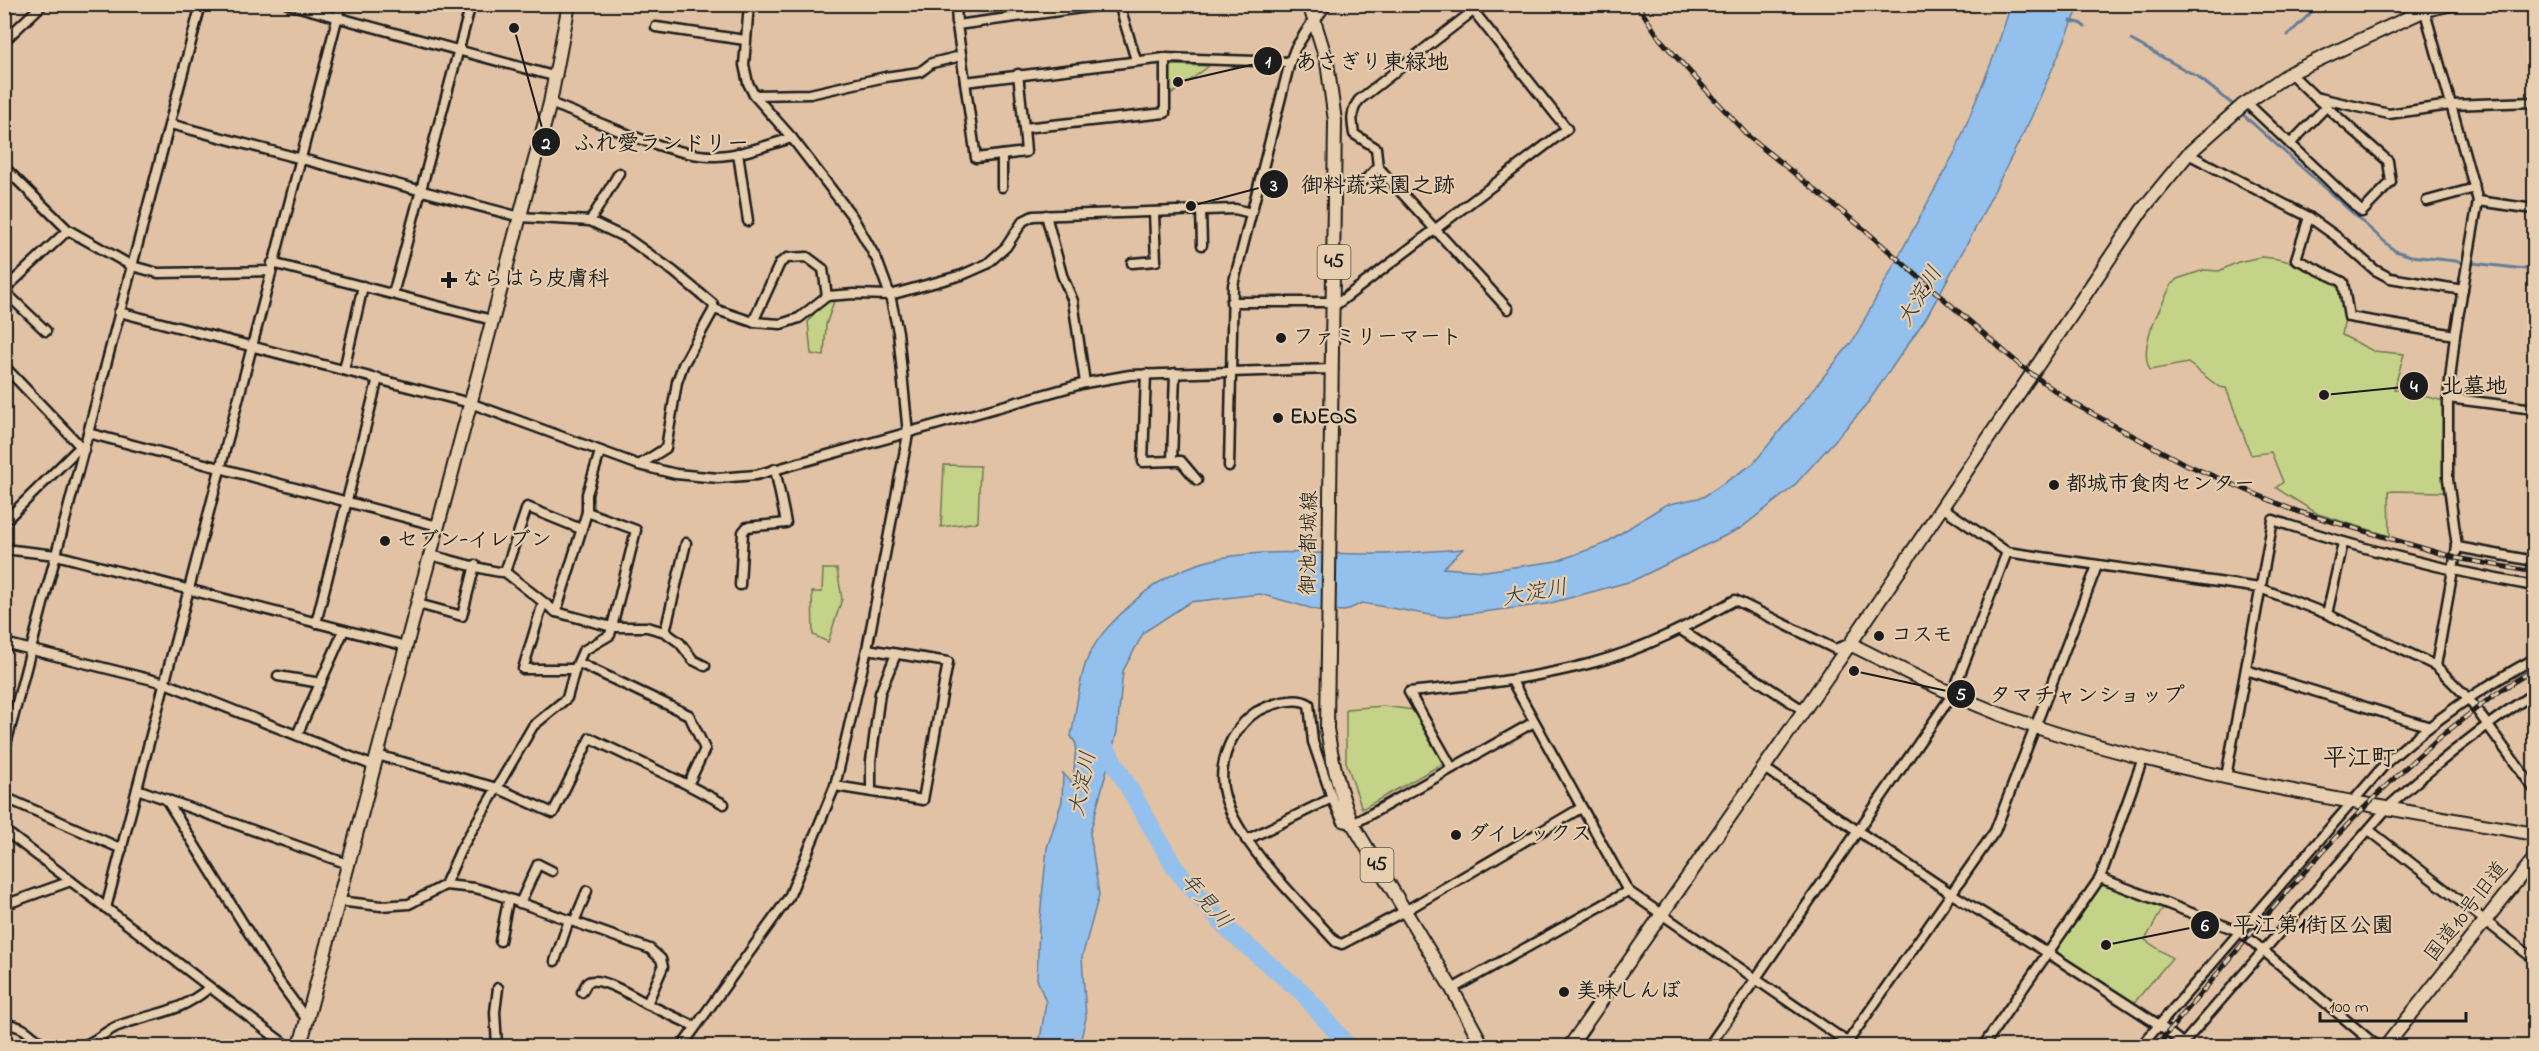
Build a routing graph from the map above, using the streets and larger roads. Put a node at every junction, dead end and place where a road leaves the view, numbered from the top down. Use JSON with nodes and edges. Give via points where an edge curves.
{"nodes":[{"id":1,"x":42,"y":4,"type":"edge"},
{"id":2,"x":201,"y":4,"type":"edge"},
{"id":3,"x":288,"y":4,"type":"edge"},
{"id":4,"x":341,"y":4,"type":"edge"},
{"id":5,"x":471,"y":4,"type":"edge"},
{"id":6,"x":569,"y":4,"type":"edge"},
{"id":7,"x":749,"y":4,"type":"edge"},
{"id":8,"x":956,"y":4,"type":"edge"},
{"id":9,"x":1110,"y":4,"type":"edge"},
{"id":10,"x":1119,"y":4,"type":"edge"},
{"id":11,"x":1309,"y":4,"type":"edge"},
{"id":12,"x":1325,"y":4,"type":"edge"},
{"id":13,"x":2453,"y":4,"type":"edge"},
{"id":14,"x":1472,"y":7,"type":"edge"},
{"id":15,"x":2424,"y":7,"type":"edge"},
{"id":16,"x":338,"y":17,"type":"junction"},
{"id":17,"x":1314,"y":19,"type":"junction"},
{"id":18,"x":957,"y":25,"type":"junction"},
{"id":19,"x":656,"y":27,"type":"dead end"},
{"id":20,"x":745,"y":40,"type":"junction"},
{"id":21,"x":4,"y":41,"type":"edge"},
{"id":22,"x":459,"y":50,"type":"junction"},
{"id":23,"x":961,"y":56,"type":"junction"},
{"id":24,"x":1165,"y":58,"type":"junction"},
{"id":25,"x":1136,"y":60,"type":"junction"},
{"id":26,"x":1290,"y":62,"type":"junction"},
{"id":27,"x":2290,"y":73,"type":"junction"},
{"id":28,"x":1018,"y":74,"type":"junction"},
{"id":29,"x":557,"y":77,"type":"junction"},
{"id":30,"x":965,"y":82,"type":"junction"},
{"id":31,"x":754,"y":95,"type":"junction"},
{"id":32,"x":2315,"y":97,"type":"junction"},
{"id":33,"x":2535,"y":102,"type":"edge"},
{"id":34,"x":550,"y":103,"type":"junction"},
{"id":35,"x":2245,"y":104,"type":"junction"},
{"id":36,"x":2450,"y":105,"type":"junction"},
{"id":37,"x":2326,"y":107,"type":"junction"},
{"id":38,"x":170,"y":124,"type":"junction"},
{"id":39,"x":1024,"y":128,"type":"junction"},
{"id":40,"x":792,"y":138,"type":"junction"},
{"id":41,"x":2290,"y":144,"type":"junction"},
{"id":42,"x":738,"y":153,"type":"junction"},
{"id":43,"x":2188,"y":154,"type":"junction"},
{"id":44,"x":1002,"y":155,"type":"junction"},
{"id":45,"x":300,"y":158,"type":"junction"},
{"id":46,"x":4,"y":167,"type":"edge"},
{"id":47,"x":1378,"y":167,"type":"junction"},
{"id":48,"x":619,"y":173,"type":"dead end"},
{"id":49,"x":1002,"y":187,"type":"dead end"},
{"id":50,"x":2475,"y":188,"type":"junction"},
{"id":51,"x":421,"y":191,"type":"junction"},
{"id":52,"x":1334,"y":192,"type":"junction"},
{"id":53,"x":2427,"y":201,"type":"dead end"},
{"id":54,"x":2478,"y":201,"type":"junction"},
{"id":55,"x":2535,"y":209,"type":"edge"},
{"id":56,"x":1202,"y":210,"type":"junction"},
{"id":57,"x":1154,"y":213,"type":"junction"},
{"id":58,"x":1251,"y":213,"type":"junction"},
{"id":59,"x":1046,"y":215,"type":"junction"},
{"id":60,"x":520,"y":217,"type":"junction"},
{"id":61,"x":2309,"y":217,"type":"junction"},
{"id":62,"x":590,"y":220,"type":"junction"},
{"id":63,"x":748,"y":221,"type":"dead end"},
{"id":64,"x":1437,"y":229,"type":"junction"},
{"id":65,"x":68,"y":230,"type":"junction"},
{"id":66,"x":1202,"y":245,"type":"dead end"},
{"id":67,"x":1132,"y":263,"type":"dead end"},
{"id":68,"x":132,"y":266,"type":"junction"},
{"id":69,"x":272,"y":267,"type":"junction"},
{"id":70,"x":363,"y":286,"type":"junction"},
{"id":71,"x":4,"y":290,"type":"edge"},
{"id":72,"x":2463,"y":290,"type":"junction"},
{"id":73,"x":393,"y":294,"type":"junction"},
{"id":74,"x":890,"y":295,"type":"junction"},
{"id":75,"x":827,"y":296,"type":"junction"},
{"id":76,"x":1231,"y":302,"type":"junction"},
{"id":77,"x":1333,"y":305,"type":"junction"},
{"id":78,"x":714,"y":309,"type":"junction"},
{"id":79,"x":1508,"y":309,"type":"dead end"},
{"id":80,"x":119,"y":312,"type":"junction"},
{"id":81,"x":492,"y":320,"type":"junction"},
{"id":82,"x":753,"y":322,"type":"junction"},
{"id":83,"x":46,"y":331,"type":"dead end"},
{"id":84,"x":2455,"y":336,"type":"junction"},
{"id":85,"x":251,"y":347,"type":"junction"},
{"id":86,"x":4,"y":366,"type":"edge"},
{"id":87,"x":1333,"y":369,"type":"junction"},
{"id":88,"x":344,"y":370,"type":"junction"},
{"id":89,"x":1175,"y":373,"type":"junction"},
{"id":90,"x":1231,"y":373,"type":"junction"},
{"id":91,"x":1146,"y":374,"type":"junction"},
{"id":92,"x":378,"y":378,"type":"junction"},
{"id":93,"x":1085,"y":383,"type":"junction"},
{"id":94,"x":2448,"y":398,"type":"junction"},
{"id":95,"x":470,"y":404,"type":"junction"},
{"id":96,"x":2535,"y":409,"type":"edge"},
{"id":97,"x":88,"y":433,"type":"junction"},
{"id":98,"x":908,"y":434,"type":"junction"},
{"id":99,"x":82,"y":448,"type":"junction"},
{"id":100,"x":600,"y":452,"type":"junction"},
{"id":101,"x":1172,"y":461,"type":"junction"},
{"id":102,"x":639,"y":465,"type":"junction"},
{"id":103,"x":1229,"y":466,"type":"dead end"},
{"id":104,"x":220,"y":467,"type":"junction"},
{"id":105,"x":775,"y":469,"type":"junction"},
{"id":106,"x":1197,"y":480,"type":"dead end"},
{"id":107,"x":346,"y":500,"type":"junction"},
{"id":108,"x":1942,"y":507,"type":"junction"},
{"id":109,"x":586,"y":512,"type":"junction"},
{"id":110,"x":4,"y":522,"type":"edge"},
{"id":111,"x":438,"y":526,"type":"junction"},
{"id":112,"x":581,"y":529,"type":"junction"},
{"id":113,"x":686,"y":543,"type":"dead end"},
{"id":114,"x":2343,"y":543,"type":"junction"},
{"id":115,"x":2457,"y":547,"type":"junction"},
{"id":116,"x":4,"y":549,"type":"edge"},
{"id":117,"x":2007,"y":552,"type":"junction"},
{"id":118,"x":56,"y":555,"type":"junction"},
{"id":119,"x":430,"y":555,"type":"junction"},
{"id":120,"x":2535,"y":561,"type":"edge"},
{"id":121,"x":475,"y":565,"type":"junction"},
{"id":122,"x":2097,"y":566,"type":"junction"},
{"id":123,"x":505,"y":572,"type":"junction"},
{"id":124,"x":2454,"y":572,"type":"junction"},
{"id":125,"x":740,"y":585,"type":"dead end"},
{"id":126,"x":2535,"y":586,"type":"edge"},
{"id":127,"x":2260,"y":588,"type":"junction"},
{"id":128,"x":189,"y":590,"type":"junction"},
{"id":129,"x":543,"y":603,"type":"junction"},
{"id":130,"x":418,"y":604,"type":"junction"},
{"id":131,"x":556,"y":612,"type":"junction"},
{"id":132,"x":2327,"y":614,"type":"junction"},
{"id":133,"x":316,"y":623,"type":"junction"},
{"id":134,"x":612,"y":627,"type":"junction"},
{"id":135,"x":344,"y":630,"type":"junction"},
{"id":136,"x":1681,"y":630,"type":"junction"},
{"id":137,"x":665,"y":632,"type":"junction"},
{"id":138,"x":4,"y":643,"type":"edge"},
{"id":139,"x":1850,"y":644,"type":"junction"},
{"id":140,"x":406,"y":646,"type":"junction"},
{"id":141,"x":867,"y":649,"type":"junction"},
{"id":142,"x":32,"y":650,"type":"junction"},
{"id":143,"x":896,"y":654,"type":"junction"},
{"id":144,"x":2535,"y":659,"type":"edge"},
{"id":145,"x":577,"y":666,"type":"junction"},
{"id":146,"x":705,"y":666,"type":"dead end"},
{"id":147,"x":2436,"y":666,"type":"junction"},
{"id":148,"x":2246,"y":670,"type":"junction"},
{"id":149,"x":278,"y":676,"type":"dead end"},
{"id":150,"x":1512,"y":681,"type":"junction"},
{"id":151,"x":165,"y":683,"type":"junction"},
{"id":152,"x":321,"y":683,"type":"junction"},
{"id":153,"x":2535,"y":693,"type":"edge"},
{"id":154,"x":1952,"y":695,"type":"junction"},
{"id":155,"x":2468,"y":698,"type":"junction"},
{"id":156,"x":1803,"y":710,"type":"junction"},
{"id":157,"x":1534,"y":722,"type":"junction"},
{"id":158,"x":2488,"y":723,"type":"junction"},
{"id":159,"x":2427,"y":726,"type":"junction"},
{"id":160,"x":2035,"y":727,"type":"junction"},
{"id":161,"x":297,"y":735,"type":"junction"},
{"id":162,"x":4,"y":752,"type":"edge"},
{"id":163,"x":2143,"y":758,"type":"junction"},
{"id":164,"x":376,"y":760,"type":"junction"},
{"id":165,"x":1452,"y":768,"type":"junction"},
{"id":166,"x":1764,"y":768,"type":"junction"},
{"id":167,"x":2226,"y":777,"type":"junction"},
{"id":168,"x":688,"y":785,"type":"junction"},
{"id":169,"x":835,"y":786,"type":"junction"},
{"id":170,"x":497,"y":788,"type":"junction"},
{"id":171,"x":137,"y":789,"type":"junction"},
{"id":172,"x":2535,"y":789,"type":"edge"},
{"id":173,"x":871,"y":790,"type":"junction"},
{"id":174,"x":4,"y":797,"type":"edge"},
{"id":175,"x":1332,"y":798,"type":"junction"},
{"id":176,"x":166,"y":799,"type":"junction"},
{"id":177,"x":2354,"y":801,"type":"junction"},
{"id":178,"x":724,"y":804,"type":"dead end"},
{"id":179,"x":2388,"y":807,"type":"junction"},
{"id":180,"x":1581,"y":808,"type":"junction"},
{"id":181,"x":1353,"y":824,"type":"junction"},
{"id":182,"x":4,"y":830,"type":"edge"},
{"id":183,"x":2369,"y":830,"type":"junction"},
{"id":184,"x":1859,"y":831,"type":"junction"},
{"id":185,"x":2535,"y":834,"type":"edge"},
{"id":186,"x":1246,"y":840,"type":"junction"},
{"id":187,"x":122,"y":849,"type":"junction"},
{"id":188,"x":2535,"y":859,"type":"edge"},
{"id":189,"x":348,"y":864,"type":"junction"},
{"id":190,"x":552,"y":871,"type":"dead end"},
{"id":191,"x":2100,"y":878,"type":"junction"},
{"id":192,"x":71,"y":880,"type":"junction"},
{"id":193,"x":445,"y":885,"type":"junction"},
{"id":194,"x":587,"y":891,"type":"dead end"},
{"id":195,"x":1628,"y":891,"type":"junction"},
{"id":196,"x":1952,"y":894,"type":"junction"},
{"id":197,"x":338,"y":901,"type":"junction"},
{"id":198,"x":508,"y":901,"type":"junction"},
{"id":199,"x":520,"y":903,"type":"junction"},
{"id":200,"x":4,"y":905,"type":"edge"},
{"id":201,"x":106,"y":908,"type":"junction"},
{"id":202,"x":1405,"y":911,"type":"junction"},
{"id":203,"x":1661,"y":914,"type":"junction"},
{"id":204,"x":571,"y":921,"type":"junction"},
{"id":205,"x":2485,"y":921,"type":"junction"},
{"id":206,"x":2241,"y":932,"type":"junction"},
{"id":207,"x":500,"y":941,"type":"dead end"},
{"id":208,"x":2263,"y":951,"type":"junction"},
{"id":209,"x":2048,"y":953,"type":"junction"},
{"id":210,"x":2535,"y":959,"type":"edge"},
{"id":211,"x":555,"y":961,"type":"dead end"},
{"id":212,"x":1756,"y":979,"type":"junction"},
{"id":213,"x":209,"y":988,"type":"junction"},
{"id":214,"x":498,"y":988,"type":"dead end"},
{"id":215,"x":1452,"y":989,"type":"junction"},
{"id":216,"x":582,"y":992,"type":"dead end"},
{"id":217,"x":647,"y":1004,"type":"junction"},
{"id":218,"x":307,"y":1020,"type":"junction"},
{"id":219,"x":4,"y":1024,"type":"edge"},
{"id":220,"x":2159,"y":1025,"type":"junction"},
{"id":221,"x":694,"y":1026,"type":"junction"},
{"id":222,"x":2535,"y":1031,"type":"edge"},
{"id":223,"x":1849,"y":1045,"type":"edge"},
{"id":224,"x":2183,"y":1046,"type":"edge"},
{"id":225,"x":49,"y":1047,"type":"edge"},
{"id":226,"x":82,"y":1047,"type":"edge"},
{"id":227,"x":287,"y":1047,"type":"edge"},
{"id":228,"x":300,"y":1047,"type":"edge"},
{"id":229,"x":497,"y":1047,"type":"edge"},
{"id":230,"x":682,"y":1047,"type":"edge"},
{"id":231,"x":1483,"y":1047,"type":"edge"},
{"id":232,"x":1570,"y":1047,"type":"edge"},
{"id":233,"x":1709,"y":1047,"type":"edge"},
{"id":234,"x":1983,"y":1047,"type":"edge"},
{"id":235,"x":2140,"y":1047,"type":"edge"},
{"id":236,"x":2377,"y":1047,"type":"edge"},
{"id":237,"x":2386,"y":1047,"type":"edge"},
{"id":238,"x":2532,"y":1047,"type":"edge"}],
"edges":[{"from":1,"to":21,"type":"street"},
{"from":2,"to":38,"type":"street"},
{"from":3,"to":16,"type":"street"},
{"from":4,"to":16,"type":"street"},
{"from":5,"to":22,"type":"street"},
{"from":6,"to":29,"type":"street"},
{"from":7,"to":20,"type":"street"},
{"from":8,"to":18,"type":"street"},
{"from":9,"to":18,"type":"street"},
{"from":10,"to":25,"type":"street"},
{"from":11,"to":17,"type":"street","name":"御池都城線","number":"45"},
{"from":12,"to":17,"type":"street"},
{"from":13,"to":15,"type":"street"},
{"from":14,"to":47,"type":"street","via":[[1353,107],[1354,134],[1376,148]]},
{"from":14,"to":64,"type":"street","via":[[1567,129]]},
{"from":15,"to":27,"type":"street"},
{"from":15,"to":36,"type":"street"},
{"from":16,"to":22,"type":"street"},
{"from":16,"to":45,"type":"street"},
{"from":17,"to":26,"type":"street"},
{"from":17,"to":52,"type":"street","name":"御池都城線","number":"45","via":[[1331,84]]},
{"from":18,"to":23,"type":"street"},
{"from":19,"to":20,"type":"street"},
{"from":20,"to":31,"type":"street","via":[[745,75]]},
{"from":22,"to":29,"type":"street"},
{"from":22,"to":51,"type":"street"},
{"from":23,"to":30,"type":"street"},
{"from":23,"to":31,"type":"street","via":[[932,63],[920,72],[810,94]]},
{"from":24,"to":25,"type":"street"},
{"from":24,"to":26,"type":"street"},
{"from":24,"to":39,"type":"street","via":[[1165,113]]},
{"from":25,"to":28,"type":"street"},
{"from":26,"to":58,"type":"street"},
{"from":27,"to":32,"type":"street"},
{"from":27,"to":35,"type":"street"},
{"from":28,"to":30,"type":"street"},
{"from":28,"to":39,"type":"street"},
{"from":29,"to":34,"type":"street"},
{"from":30,"to":44,"type":"street","via":[[976,158]]},
{"from":31,"to":40,"type":"street"},
{"from":32,"to":36,"type":"street","via":[[2389,114]]},
{"from":32,"to":37,"type":"street"},
{"from":33,"to":36,"type":"street"},
{"from":34,"to":42,"type":"street","via":[[696,155]]},
{"from":34,"to":60,"type":"street"},
{"from":35,"to":41,"type":"street"},
{"from":35,"to":43,"type":"street"},
{"from":36,"to":50,"type":"street"},
{"from":37,"to":41,"type":"street"},
{"from":37,"to":41,"type":"street","via":[[2388,161],[2391,182],[2362,212]]},
{"from":38,"to":45,"type":"street"},
{"from":38,"to":68,"type":"street"},
{"from":39,"to":44,"type":"street","via":[[1026,152]]},
{"from":40,"to":42,"type":"street"},
{"from":40,"to":74,"type":"street","via":[[852,216],[877,260]]},
{"from":42,"to":63,"type":"street"},
{"from":43,"to":61,"type":"street"},
{"from":43,"to":108,"type":"street","via":[[2142,210]]},
{"from":44,"to":49,"type":"street"},
{"from":45,"to":51,"type":"street"},
{"from":45,"to":69,"type":"street"},
{"from":46,"to":65,"type":"street"},
{"from":47,"to":52,"type":"street","via":[[1365,180]]},
{"from":47,"to":64,"type":"street"},
{"from":48,"to":62,"type":"street"},
{"from":50,"to":53,"type":"street"},
{"from":50,"to":54,"type":"street"},
{"from":51,"to":60,"type":"street"},
{"from":51,"to":73,"type":"street"},
{"from":52,"to":77,"type":"street","name":"御池都城線","number":"45"},
{"from":54,"to":55,"type":"street"},
{"from":54,"to":72,"type":"street"},
{"from":56,"to":57,"type":"street"},
{"from":56,"to":58,"type":"street","via":[[1235,209]]},
{"from":56,"to":66,"type":"street"},
{"from":57,"to":59,"type":"street"},
{"from":57,"to":67,"type":"street","via":[[1156,261]]},
{"from":58,"to":76,"type":"street"},
{"from":59,"to":74,"type":"street","via":[[1023,222],[1006,248],[987,264]]},
{"from":59,"to":93,"type":"street","via":[[1073,301]]},
{"from":60,"to":62,"type":"street"},
{"from":60,"to":81,"type":"street"},
{"from":61,"to":72,"type":"street","via":[[2390,278]]},
{"from":61,"to":84,"type":"street","via":[[2296,259],[2343,282],[2349,317]]},
{"from":62,"to":78,"type":"street","via":[[628,239],[673,271]]},
{"from":64,"to":77,"type":"street"},
{"from":64,"to":79,"type":"street"},
{"from":65,"to":68,"type":"street"},
{"from":65,"to":71,"type":"street"},
{"from":68,"to":69,"type":"street","via":[[158,273]]},
{"from":68,"to":80,"type":"street"},
{"from":69,"to":70,"type":"street"},
{"from":69,"to":85,"type":"street"},
{"from":70,"to":73,"type":"street"},
{"from":70,"to":88,"type":"street"},
{"from":71,"to":83,"type":"street"},
{"from":72,"to":84,"type":"street"},
{"from":73,"to":81,"type":"street"},
{"from":74,"to":75,"type":"street"},
{"from":74,"to":98,"type":"street","via":[[898,332]]},
{"from":75,"to":82,"type":"street","via":[[799,318],[781,324]]},
{"from":75,"to":82,"type":"street","via":[[823,269],[807,257],[787,258],[780,263]]},
{"from":76,"to":77,"type":"street"},
{"from":76,"to":90,"type":"street"},
{"from":77,"to":87,"type":"street","name":"御池都城線","number":"45"},
{"from":78,"to":82,"type":"street"},
{"from":78,"to":102,"type":"street","via":[[677,382],[666,448]]},
{"from":80,"to":85,"type":"street"},
{"from":80,"to":97,"type":"street"},
{"from":81,"to":95,"type":"street"},
{"from":84,"to":94,"type":"street"},
{"from":85,"to":88,"type":"street"},
{"from":85,"to":104,"type":"street"},
{"from":86,"to":99,"type":"street"},
{"from":87,"to":90,"type":"street"},
{"from":87,"to":181,"type":"street","name":"御池都城線","number":"45","via":[[1326,729],[1340,795]]},
{"from":88,"to":92,"type":"street"},
{"from":89,"to":90,"type":"street"},
{"from":89,"to":91,"type":"street"},
{"from":89,"to":101,"type":"street"},
{"from":90,"to":103,"type":"street"},
{"from":91,"to":93,"type":"street"},
{"from":91,"to":101,"type":"street","via":[[1143,462]]},
{"from":92,"to":95,"type":"street"},
{"from":92,"to":107,"type":"street"},
{"from":93,"to":98,"type":"street"},
{"from":94,"to":96,"type":"street"},
{"from":94,"to":115,"type":"street","via":[[2448,479]]},
{"from":95,"to":100,"type":"street"},
{"from":95,"to":111,"type":"street"},
{"from":97,"to":99,"type":"street"},
{"from":97,"to":104,"type":"street"},
{"from":98,"to":105,"type":"street"},
{"from":98,"to":141,"type":"street"},
{"from":99,"to":110,"type":"street"},
{"from":99,"to":118,"type":"street"},
{"from":100,"to":102,"type":"street"},
{"from":100,"to":109,"type":"street","via":[[587,494]]},
{"from":101,"to":106,"type":"street","via":[[1181,461]]},
{"from":102,"to":105,"type":"street","via":[[718,478],[738,478]]},
{"from":104,"to":107,"type":"street"},
{"from":104,"to":128,"type":"street"},
{"from":105,"to":125,"type":"street","via":[[786,523],[747,527],[743,532]]},
{"from":107,"to":111,"type":"street"},
{"from":107,"to":133,"type":"street"},
{"from":108,"to":117,"type":"street"},
{"from":108,"to":139,"type":"street"},
{"from":109,"to":112,"type":"street"},
{"from":109,"to":134,"type":"street","via":[[636,530]]},
{"from":111,"to":119,"type":"street"},
{"from":112,"to":123,"type":"street","via":[[527,507]]},
{"from":112,"to":131,"type":"street"},
{"from":113,"to":137,"type":"street"},
{"from":114,"to":124,"type":"street"},
{"from":114,"to":127,"type":"street","via":[[2273,520]]},
{"from":114,"to":132,"type":"street"},
{"from":115,"to":120,"type":"street"},
{"from":115,"to":124,"type":"street"},
{"from":116,"to":118,"type":"street"},
{"from":117,"to":122,"type":"street"},
{"from":117,"to":154,"type":"street"},
{"from":118,"to":128,"type":"street"},
{"from":118,"to":142,"type":"street"},
{"from":119,"to":121,"type":"street"},
{"from":119,"to":130,"type":"street"},
{"from":121,"to":123,"type":"street"},
{"from":121,"to":130,"type":"street","via":[[462,616]]},
{"from":122,"to":127,"type":"street"},
{"from":122,"to":160,"type":"street"},
{"from":123,"to":129,"type":"street"},
{"from":124,"to":126,"type":"street"},
{"from":124,"to":147,"type":"street"},
{"from":127,"to":132,"type":"street"},
{"from":127,"to":148,"type":"street"},
{"from":128,"to":133,"type":"street"},
{"from":128,"to":151,"type":"street"},
{"from":129,"to":131,"type":"street"},
{"from":129,"to":145,"type":"street","via":[[523,669]]},
{"from":130,"to":140,"type":"street"},
{"from":131,"to":134,"type":"street"},
{"from":132,"to":147,"type":"street"},
{"from":133,"to":135,"type":"street"},
{"from":134,"to":137,"type":"street","via":[[647,627]]},
{"from":134,"to":145,"type":"street","via":[[610,635],[584,651]]},
{"from":135,"to":140,"type":"street"},
{"from":135,"to":152,"type":"street"},
{"from":136,"to":139,"type":"street","via":[[1735,600],[1835,649]]},
{"from":136,"to":150,"type":"street","via":[[1594,663]]},
{"from":136,"to":156,"type":"street"},
{"from":137,"to":146,"type":"street","via":[[693,660]]},
{"from":138,"to":142,"type":"street"},
{"from":139,"to":154,"type":"street"},
{"from":139,"to":156,"type":"street"},
{"from":140,"to":164,"type":"street"},
{"from":141,"to":143,"type":"street"},
{"from":141,"to":169,"type":"street"},
{"from":142,"to":151,"type":"street"},
{"from":142,"to":162,"type":"street"},
{"from":143,"to":173,"type":"street","via":[[880,693]]},
{"from":143,"to":173,"type":"street","via":[[948,662],[923,800]]},
{"from":144,"to":155,"type":"street"},
{"from":145,"to":168,"type":"street","via":[[689,715],[705,748]]},
{"from":145,"to":170,"type":"street","via":[[567,698],[533,726]]},
{"from":147,"to":155,"type":"street"},
{"from":148,"to":159,"type":"street"},
{"from":148,"to":167,"type":"street"},
{"from":149,"to":152,"type":"street"},
{"from":150,"to":157,"type":"street"},
{"from":150,"to":165,"type":"street","via":[[1409,692]]},
{"from":151,"to":161,"type":"street"},
{"from":151,"to":171,"type":"street"},
{"from":152,"to":161,"type":"street"},
{"from":153,"to":158,"type":"street"},
{"from":154,"to":160,"type":"street"},
{"from":154,"to":184,"type":"street"},
{"from":155,"to":158,"type":"street"},
{"from":155,"to":159,"type":"street"},
{"from":156,"to":166,"type":"street"},
{"from":157,"to":165,"type":"street"},
{"from":157,"to":180,"type":"street"},
{"from":158,"to":172,"type":"street"},
{"from":158,"to":179,"type":"street"},
{"from":159,"to":177,"type":"street","via":[[2387,762]]},
{"from":160,"to":163,"type":"street"},
{"from":160,"to":196,"type":"street","via":[[1995,831]]},
{"from":161,"to":164,"type":"street"},
{"from":163,"to":167,"type":"street"},
{"from":163,"to":191,"type":"street"},
{"from":164,"to":170,"type":"street"},
{"from":164,"to":189,"type":"street"},
{"from":165,"to":181,"type":"street"},
{"from":166,"to":184,"type":"street"},
{"from":166,"to":203,"type":"street"},
{"from":167,"to":177,"type":"street"},
{"from":168,"to":170,"type":"street","via":[[590,738],[553,813]]},
{"from":168,"to":178,"type":"street"},
{"from":169,"to":173,"type":"street"},
{"from":169,"to":221,"type":"street","via":[[789,897]]},
{"from":170,"to":193,"type":"street","via":[[460,849]]},
{"from":171,"to":176,"type":"street"},
{"from":171,"to":187,"type":"street"},
{"from":174,"to":187,"type":"street"},
{"from":175,"to":181,"type":"street","via":[[1343,822]]},
{"from":175,"to":186,"type":"street"},
{"from":175,"to":186,"type":"street","via":[[1313,742],[1309,704],[1305,701],[1269,705],[1250,716],[1225,752],[1225,796]]},
{"from":176,"to":189,"type":"street"},
{"from":176,"to":218,"type":"street"},
{"from":177,"to":179,"type":"street"},
{"from":177,"to":206,"type":"street"},
{"from":179,"to":183,"type":"street"},
{"from":179,"to":185,"type":"street"},
{"from":180,"to":195,"type":"street"},
{"from":180,"to":202,"type":"street"},
{"from":181,"to":202,"type":"street","name":"御池都城線","number":"45"},
{"from":182,"to":192,"type":"street"},
{"from":183,"to":205,"type":"street"},
{"from":183,"to":208,"type":"street"},
{"from":184,"to":196,"type":"street"},
{"from":184,"to":212,"type":"street"},
{"from":186,"to":202,"type":"street","via":[[1336,942],[1342,944]]},
{"from":187,"to":201,"type":"street"},
{"from":188,"to":205,"type":"street","name":"国道10号旧道"},
{"from":189,"to":197,"type":"street"},
{"from":190,"to":199,"type":"street","via":[[538,864]]},
{"from":191,"to":206,"type":"street"},
{"from":191,"to":209,"type":"street"},
{"from":192,"to":200,"type":"street"},
{"from":192,"to":201,"type":"street"},
{"from":193,"to":197,"type":"street","via":[[409,904],[381,906]]},
{"from":193,"to":198,"type":"street","via":[[475,888]]},
{"from":194,"to":204,"type":"street"},
{"from":195,"to":203,"type":"street"},
{"from":195,"to":215,"type":"street"},
{"from":196,"to":209,"type":"street"},
{"from":196,"to":223,"type":"street"},
{"from":197,"to":218,"type":"street"},
{"from":198,"to":199,"type":"street"},
{"from":198,"to":207,"type":"street"},
{"from":199,"to":204,"type":"street"},
{"from":201,"to":213,"type":"street"},
{"from":202,"to":215,"type":"street","name":"御池都城線","number":"45"},
{"from":203,"to":212,"type":"street"},
{"from":203,"to":232,"type":"street"},
{"from":204,"to":211,"type":"street"},
{"from":204,"to":217,"type":"street","via":[[650,949],[661,958],[663,967]]},
{"from":205,"to":210,"type":"street"},
{"from":205,"to":237,"type":"street","name":"国道10号旧道"},
{"from":206,"to":208,"type":"street"},
{"from":206,"to":220,"type":"street"},
{"from":208,"to":224,"type":"street"},
{"from":208,"to":236,"type":"street"},
{"from":209,"to":220,"type":"street"},
{"from":209,"to":234,"type":"street"},
{"from":212,"to":223,"type":"street"},
{"from":212,"to":233,"type":"street"},
{"from":213,"to":226,"type":"street","via":[[175,1011],[116,1027]]},
{"from":213,"to":227,"type":"street"},
{"from":214,"to":229,"type":"street"},
{"from":215,"to":231,"type":"street","name":"御池都城線","number":"45"},
{"from":216,"to":217,"type":"street","via":[[587,983],[605,982]]},
{"from":217,"to":221,"type":"street"},
{"from":218,"to":228,"type":"street"},
{"from":219,"to":225,"type":"street","via":[[22,1027]]},
{"from":220,"to":224,"type":"street"},
{"from":220,"to":235,"type":"street"},
{"from":221,"to":230,"type":"street"},
{"from":222,"to":238,"type":"street"}]}
